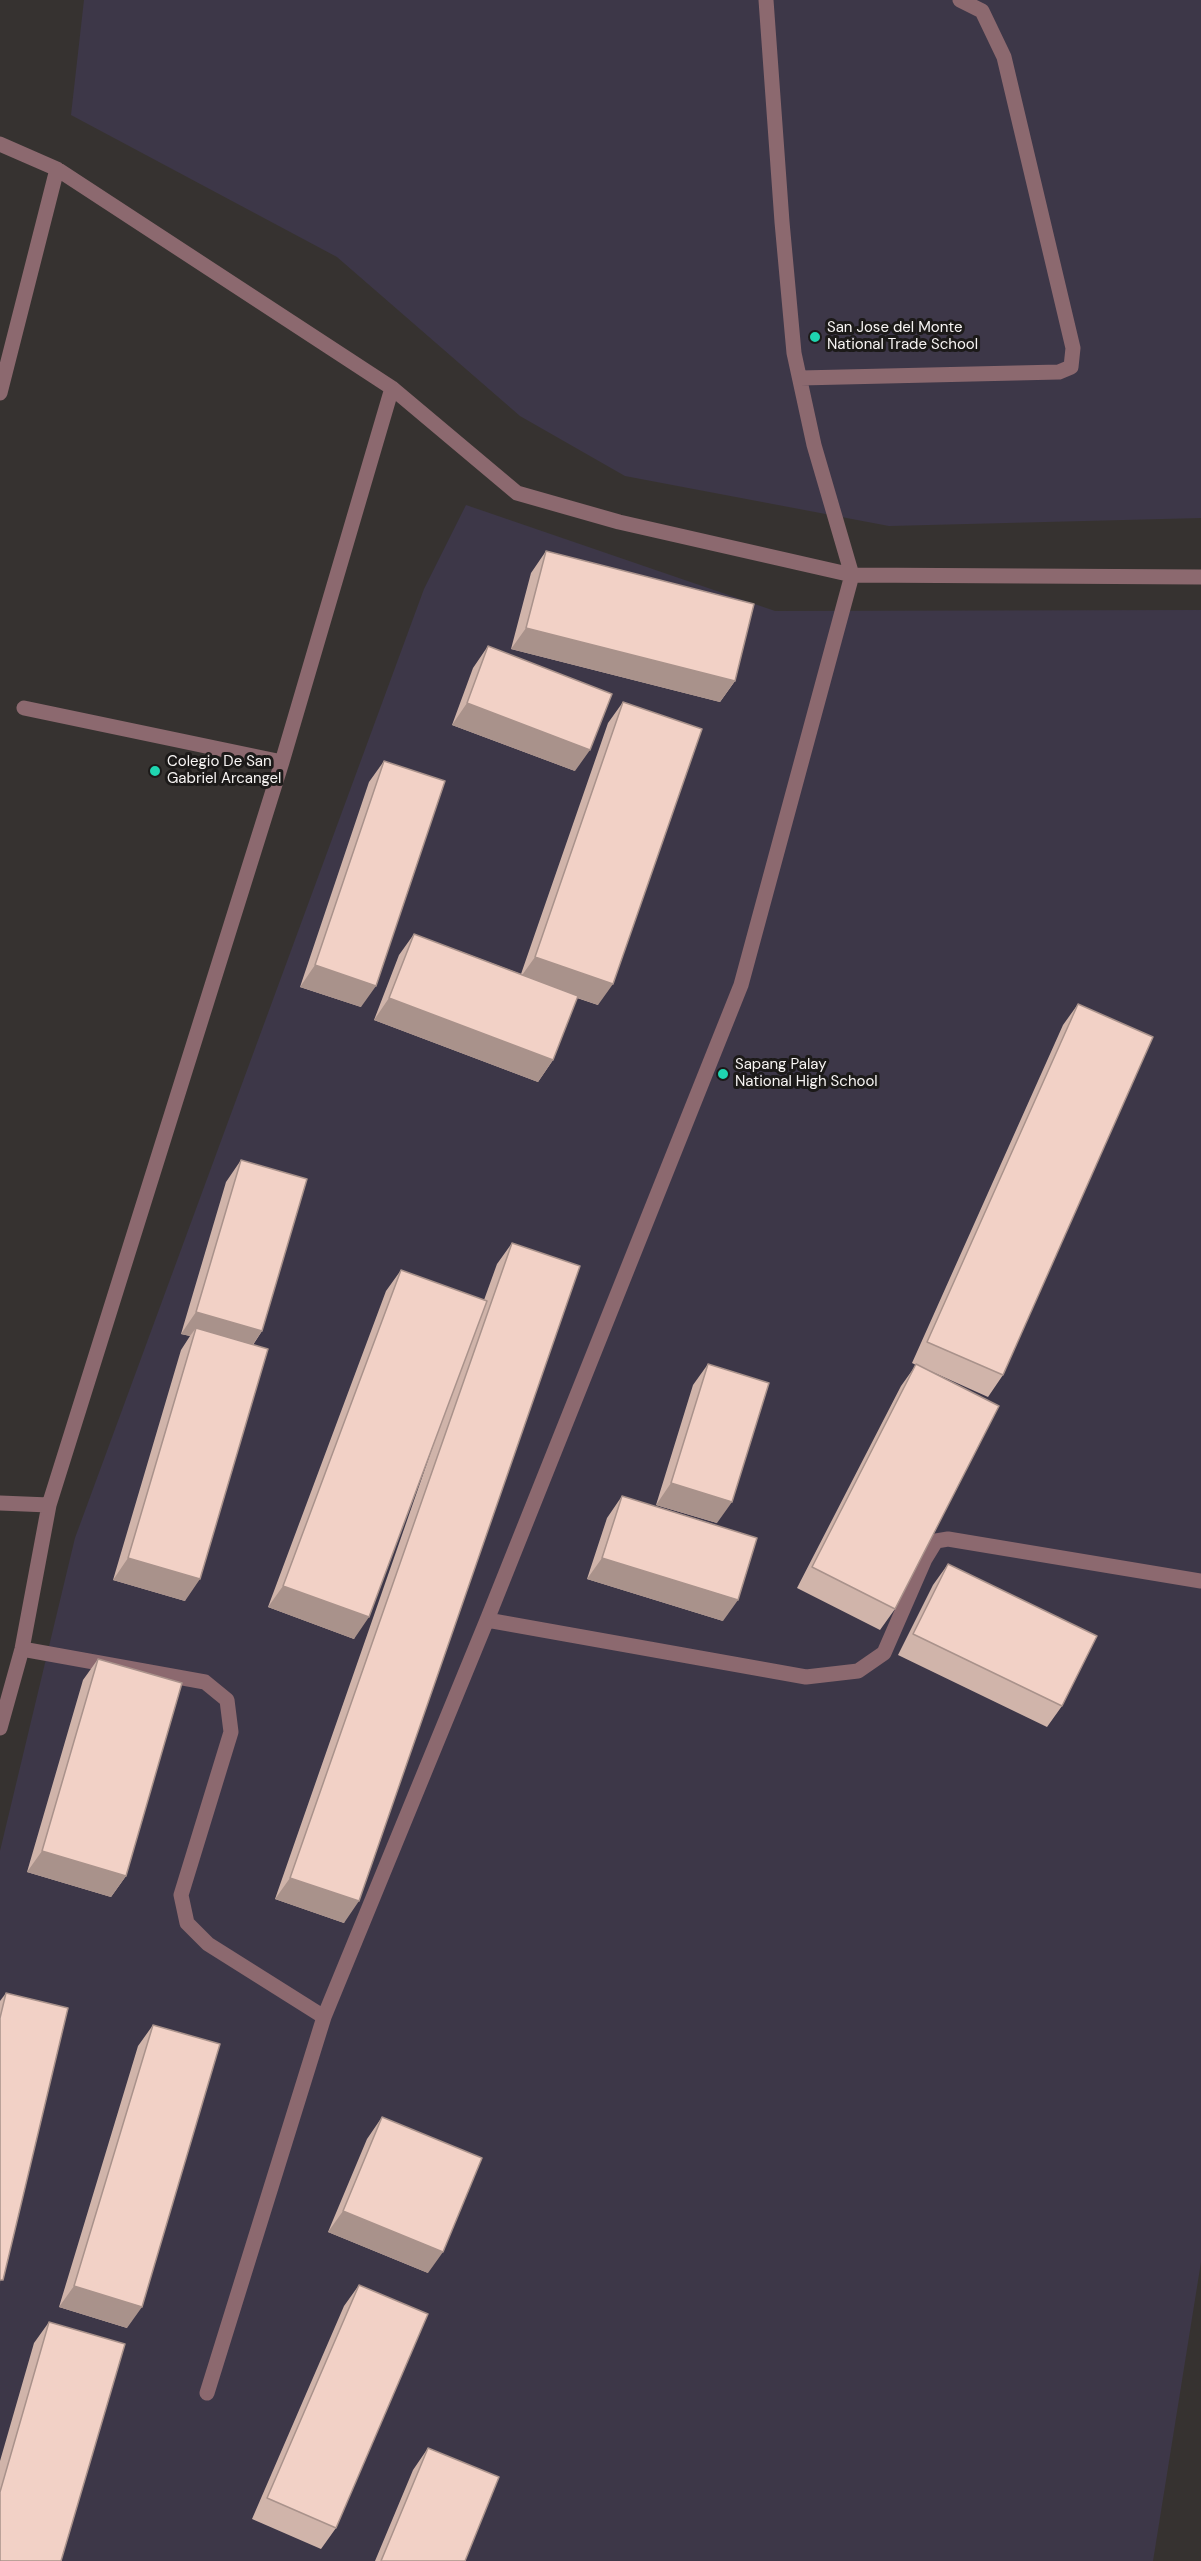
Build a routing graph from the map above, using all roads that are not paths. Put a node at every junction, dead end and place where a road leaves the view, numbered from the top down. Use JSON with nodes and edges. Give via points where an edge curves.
{"nodes":[{"id":1,"x":766,"y":0,"type":"edge"},
{"id":2,"x":960,"y":0,"type":"edge"},
{"id":3,"x":0,"y":144,"type":"edge"},
{"id":4,"x":57,"y":169,"type":"junction"},
{"id":5,"x":800,"y":378,"type":"junction"},
{"id":6,"x":392,"y":388,"type":"junction"},
{"id":7,"x":0,"y":393,"type":"edge"},
{"id":8,"x":852,"y":575,"type":"junction"},
{"id":9,"x":1201,"y":577,"type":"edge"},
{"id":10,"x":24,"y":708,"type":"dead end"},
{"id":11,"x":282,"y":762,"type":"junction"},
{"id":12,"x":0,"y":1503,"type":"edge"},
{"id":13,"x":49,"y":1505,"type":"junction"},
{"id":14,"x":1201,"y":1581,"type":"edge"},
{"id":15,"x":487,"y":1620,"type":"junction"},
{"id":16,"x":22,"y":1648,"type":"junction"},
{"id":17,"x":0,"y":1728,"type":"edge"},
{"id":18,"x":324,"y":2017,"type":"junction"},
{"id":19,"x":207,"y":2393,"type":"dead end"}],
"edges":[{"from":1,"to":5,"type":"street","via":[[782,222],[794,353]]},
{"from":2,"to":5,"type":"street","via":[[982,11],[1004,57],[1073,348],[1071,367],[1059,372]]},
{"from":3,"to":4,"type":"street"},
{"from":4,"to":6,"type":"street"},
{"from":4,"to":7,"type":"street"},
{"from":5,"to":8,"type":"street","via":[[814,445]]},
{"from":6,"to":8,"type":"street","via":[[517,493],[619,522]]},
{"from":6,"to":11,"type":"street"},
{"from":8,"to":9,"type":"street"},
{"from":8,"to":15,"type":"street","via":[[741,985]]},
{"from":10,"to":11,"type":"street"},
{"from":11,"to":13,"type":"street"},
{"from":12,"to":13,"type":"street"},
{"from":13,"to":16,"type":"street"},
{"from":14,"to":15,"type":"street","via":[[948,1539],[936,1541],[884,1653],[858,1671],[806,1677]]},
{"from":15,"to":18,"type":"street"},
{"from":16,"to":17,"type":"street"},
{"from":16,"to":18,"type":"street","via":[[205,1682],[226,1700],[231,1732],[181,1895],[187,1923],[208,1944]]},
{"from":18,"to":19,"type":"street"}]}
